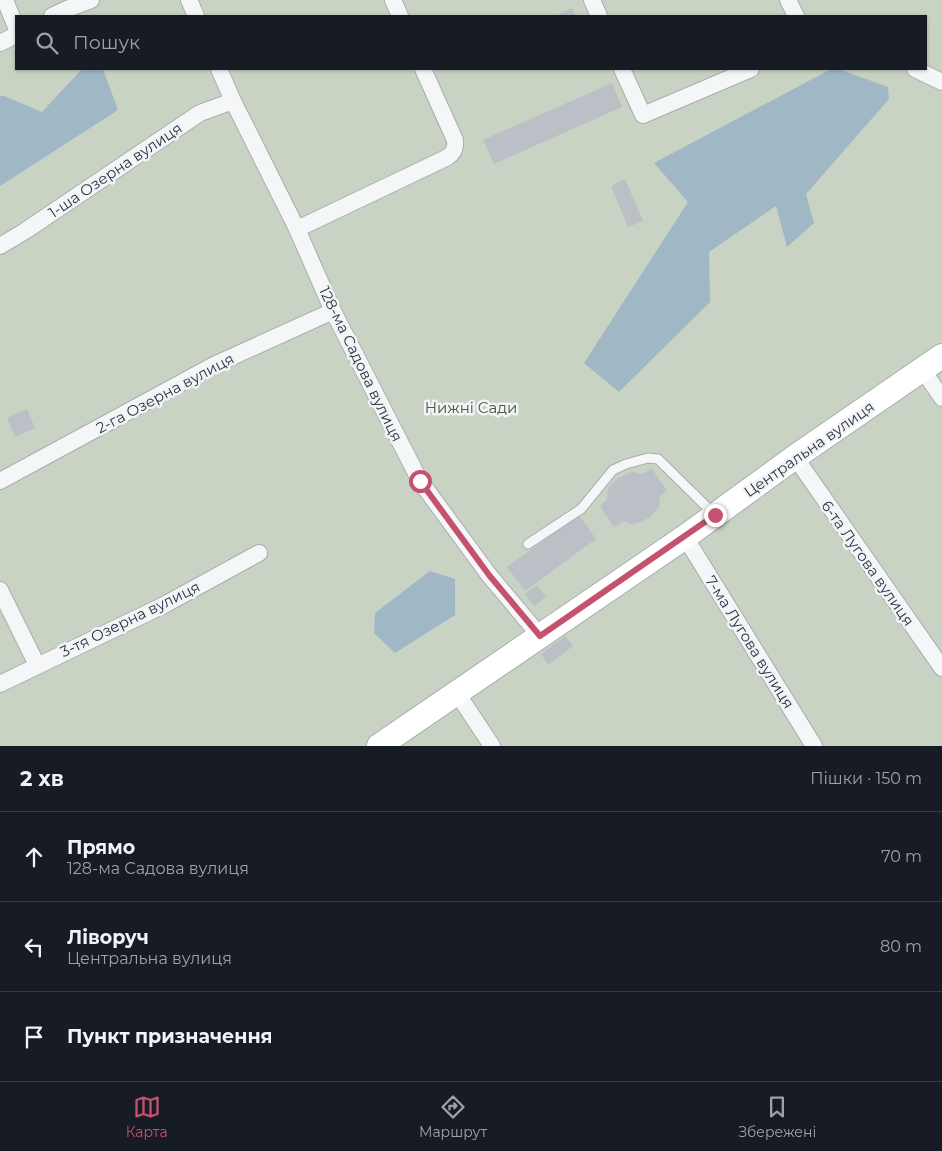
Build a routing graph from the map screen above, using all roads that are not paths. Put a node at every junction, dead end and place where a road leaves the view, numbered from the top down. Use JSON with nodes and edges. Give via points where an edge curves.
{"nodes":[{"id":1,"x":5,"y":0,"type":"edge"},
{"id":2,"x":91,"y":0,"type":"edge"},
{"id":3,"x":189,"y":0,"type":"edge"},
{"id":4,"x":393,"y":0,"type":"edge"},
{"id":5,"x":592,"y":0,"type":"edge"},
{"id":6,"x":788,"y":0,"type":"edge"},
{"id":7,"x":54,"y":15,"type":"edge"},
{"id":8,"x":196,"y":15,"type":"edge"},
{"id":9,"x":400,"y":15,"type":"edge"},
{"id":10,"x":599,"y":15,"type":"edge"},
{"id":11,"x":796,"y":15,"type":"edge"},
{"id":12,"x":15,"y":25,"type":"edge"},
{"id":13,"x":15,"y":36,"type":"edge"},
{"id":14,"x":0,"y":44,"type":"edge"},
{"id":15,"x":219,"y":70,"type":"edge"},
{"id":16,"x":423,"y":70,"type":"edge"},
{"id":17,"x":622,"y":70,"type":"edge"},
{"id":18,"x":749,"y":70,"type":"edge"},
{"id":19,"x":917,"y":70,"type":"edge"},
{"id":20,"x":942,"y":82,"type":"edge"},
{"id":21,"x":233,"y":101,"type":"junction"},
{"id":22,"x":297,"y":229,"type":"junction"},
{"id":23,"x":0,"y":246,"type":"edge"},
{"id":24,"x":333,"y":311,"type":"junction"},
{"id":25,"x":942,"y":356,"type":"edge"},
{"id":26,"x":922,"y":369,"type":"junction"},
{"id":27,"x":942,"y":398,"type":"edge"},
{"id":28,"x":795,"y":458,"type":"junction"},
{"id":29,"x":0,"y":481,"type":"edge"},
{"id":30,"x":715,"y":515,"type":"junction"},
{"id":31,"x":685,"y":537,"type":"junction"},
{"id":32,"x":528,"y":544,"type":"dead end"},
{"id":33,"x":259,"y":553,"type":"dead end"},
{"id":34,"x":0,"y":590,"type":"edge"},
{"id":35,"x":540,"y":636,"type":"junction"},
{"id":36,"x":37,"y":665,"type":"junction"},
{"id":37,"x":942,"y":668,"type":"edge"},
{"id":38,"x":0,"y":684,"type":"edge"},
{"id":39,"x":457,"y":693,"type":"junction"},
{"id":40,"x":379,"y":746,"type":"edge"},
{"id":41,"x":492,"y":746,"type":"edge"},
{"id":42,"x":814,"y":746,"type":"edge"}],
"edges":[{"from":1,"to":12,"type":"street"},
{"from":2,"to":7,"type":"street"},
{"from":3,"to":8,"type":"street"},
{"from":4,"to":9,"type":"street"},
{"from":5,"to":10,"type":"street"},
{"from":6,"to":11,"type":"street"},
{"from":13,"to":14,"type":"street"},
{"from":15,"to":21,"type":"street","name":"128-ма Садова вулиця"},
{"from":16,"to":22,"type":"street","via":[[455,140],[452,153]]},
{"from":17,"to":18,"type":"street","via":[[642,115]]},
{"from":19,"to":20,"type":"street"},
{"from":21,"to":22,"type":"street","name":"128-ма Садова вулиця"},
{"from":21,"to":23,"type":"street","name":"1-ша Озерна вулиця","via":[[200,113]]},
{"from":22,"to":24,"type":"street","name":"128-ма Садова вулиця"},
{"from":24,"to":29,"type":"street","name":"2-га Озерна вулиця","via":[[214,365]]},
{"from":24,"to":35,"type":"street","name":"128-ма Садова вулиця","via":[[420,481],[489,575]]},
{"from":25,"to":26,"type":"street","name":"Центральна вулиця"},
{"from":26,"to":27,"type":"street"},
{"from":26,"to":28,"type":"street","name":"Центральна вулиця"},
{"from":28,"to":30,"type":"street","name":"Центральна вулиця"},
{"from":28,"to":37,"type":"street","name":"6-та Лугова вулиця"},
{"from":30,"to":31,"type":"street","name":"Центральна вулиця"},
{"from":30,"to":32,"type":"lane","via":[[658,459],[648,458],[612,470],[581,509]]},
{"from":31,"to":35,"type":"street","name":"Центральна вулиця"},
{"from":31,"to":42,"type":"street","name":"7-ма Лугова вулиця"},
{"from":33,"to":36,"type":"street","name":"3-тя Озерна вулиця","via":[[164,605]]},
{"from":34,"to":36,"type":"street"},
{"from":35,"to":39,"type":"street","name":"Центральна вулиця"},
{"from":36,"to":38,"type":"street","name":"3-тя Озерна вулиця"},
{"from":39,"to":40,"type":"street","name":"Центральна вулиця"},
{"from":39,"to":41,"type":"street"}]}
